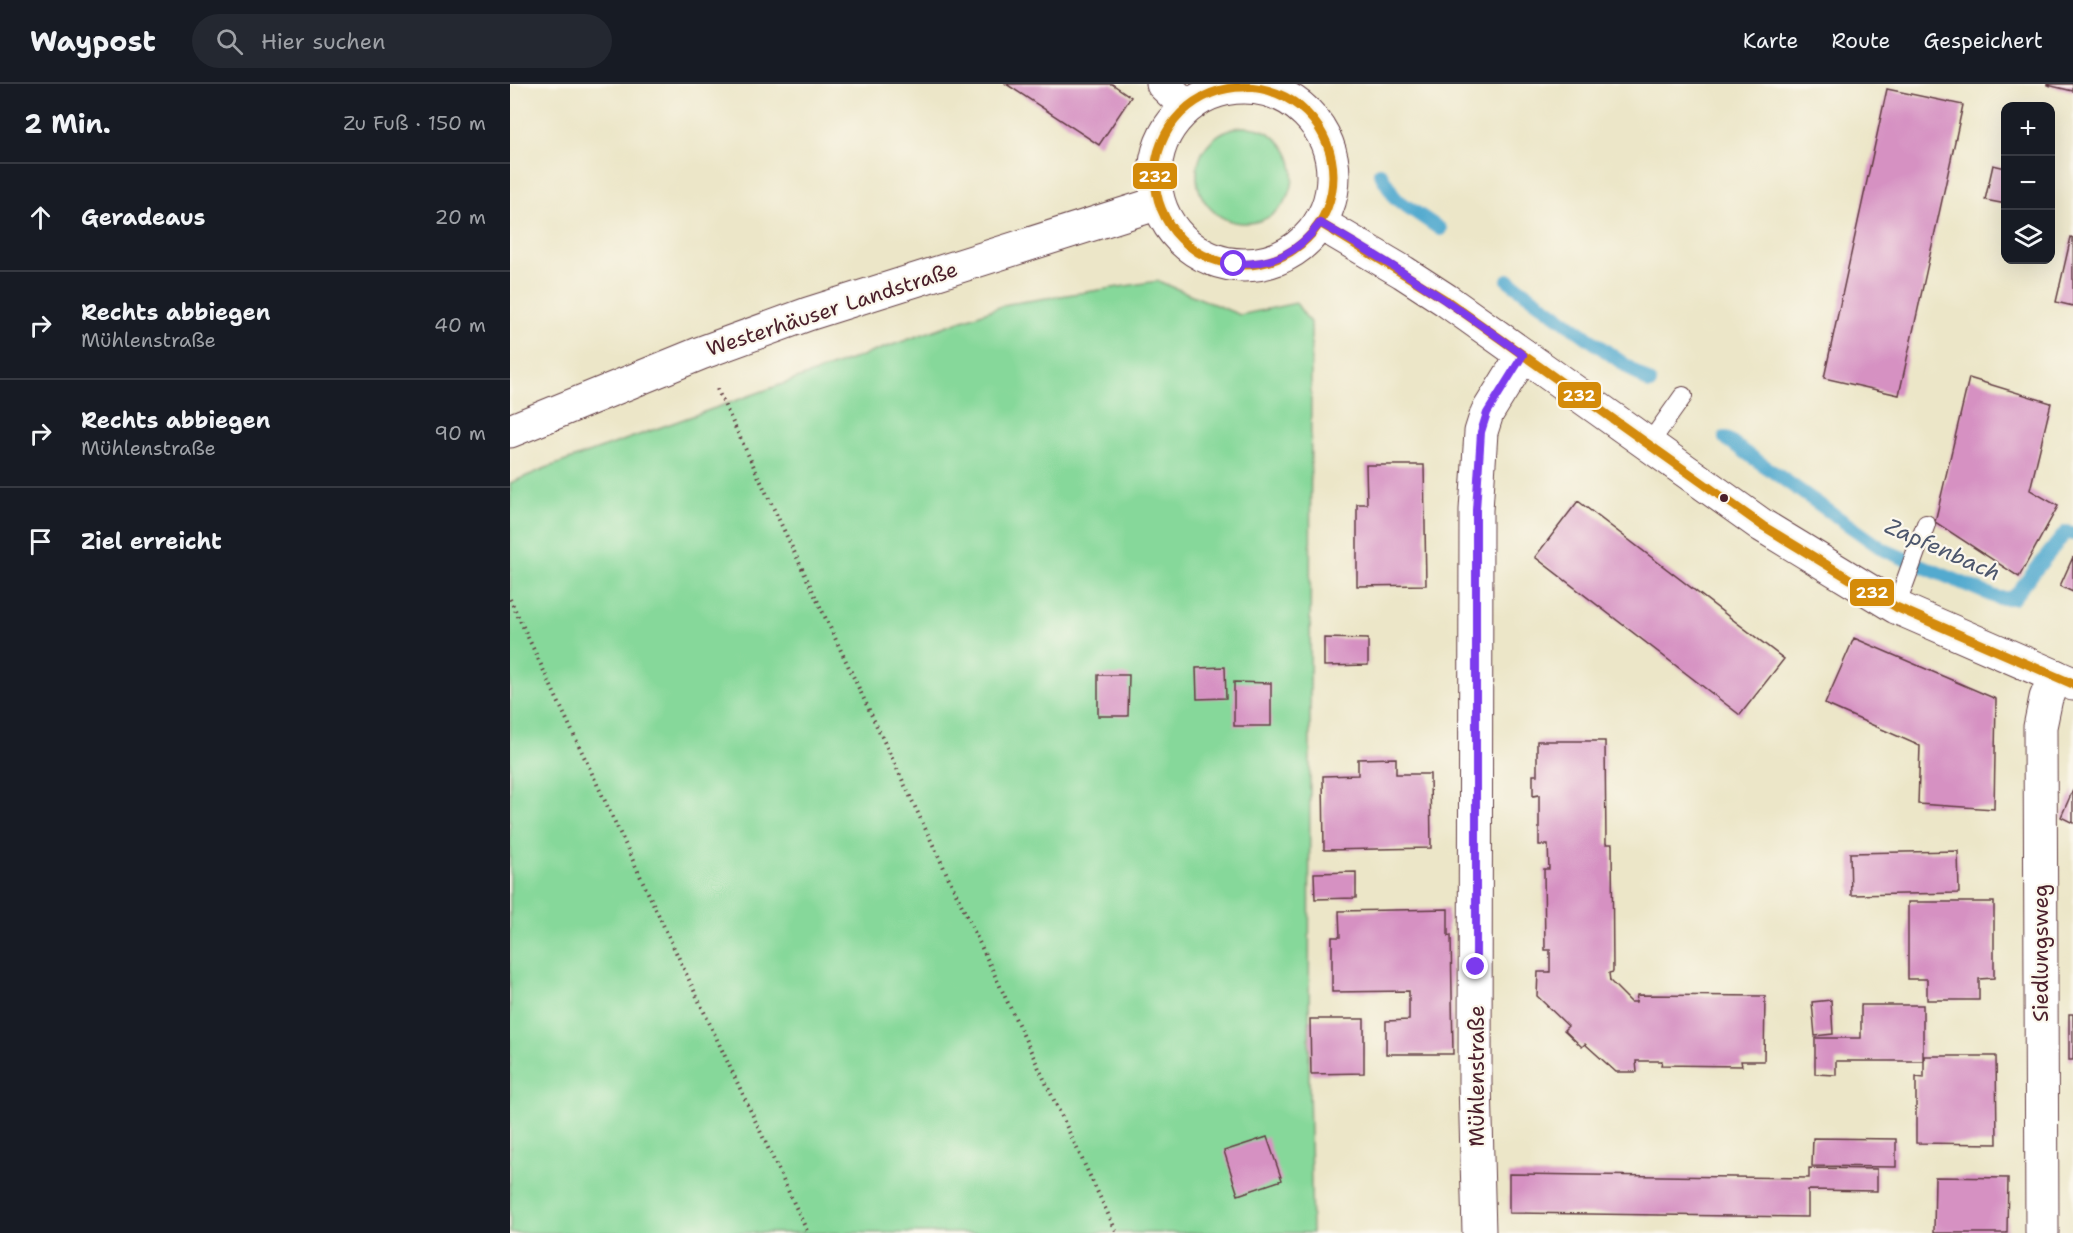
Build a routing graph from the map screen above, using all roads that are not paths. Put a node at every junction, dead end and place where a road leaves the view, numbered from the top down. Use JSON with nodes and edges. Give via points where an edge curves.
{"nodes":[{"id":1,"x":1163,"y":84,"type":"edge"},
{"id":2,"x":1277,"y":88,"type":"edge"},
{"id":3,"x":1187,"y":107,"type":"junction"},
{"id":4,"x":1159,"y":203,"type":"junction"},
{"id":5,"x":1320,"y":223,"type":"junction"},
{"id":6,"x":1523,"y":355,"type":"junction"},
{"id":7,"x":1683,"y":396,"type":"dead end"},
{"id":8,"x":510,"y":431,"type":"edge"},
{"id":9,"x":1649,"y":444,"type":"junction"},
{"id":10,"x":1926,"y":524,"type":"dead end"},
{"id":11,"x":1896,"y":607,"type":"junction"},
{"id":12,"x":2064,"y":680,"type":"edge"},
{"id":13,"x":1479,"y":1233,"type":"edge"},
{"id":14,"x":2042,"y":1233,"type":"edge"}],
"edges":[{"from":1,"to":3,"type":"street"},
{"from":2,"to":3,"type":"street","via":[[1229,88]]},
{"from":2,"to":5,"type":"street","via":[[1317,123],[1329,147],[1333,186]]},
{"from":3,"to":4,"type":"street","via":[[1158,151],[1155,168]]},
{"from":4,"to":5,"type":"street","via":[[1188,244],[1201,254],[1234,264],[1250,265],[1283,256],[1310,236]]},
{"from":4,"to":8,"type":"street","name":"Westerhäuser Landstraße","via":[[808,314]]},
{"from":5,"to":6,"type":"street","via":[[1406,273]]},
{"from":6,"to":9,"type":"street"},
{"from":6,"to":13,"type":"street","name":"Mühlenstraße","via":[[1487,413],[1481,432],[1476,510],[1475,1082]]},
{"from":7,"to":9,"type":"lane"},
{"from":9,"to":11,"type":"street","via":[[1763,526]]},
{"from":10,"to":11,"type":"lane"},
{"from":11,"to":12,"type":"street"},
{"from":12,"to":14,"type":"street","name":"Siedlungsweg","via":[[2046,698],[2040,725]]}]}
